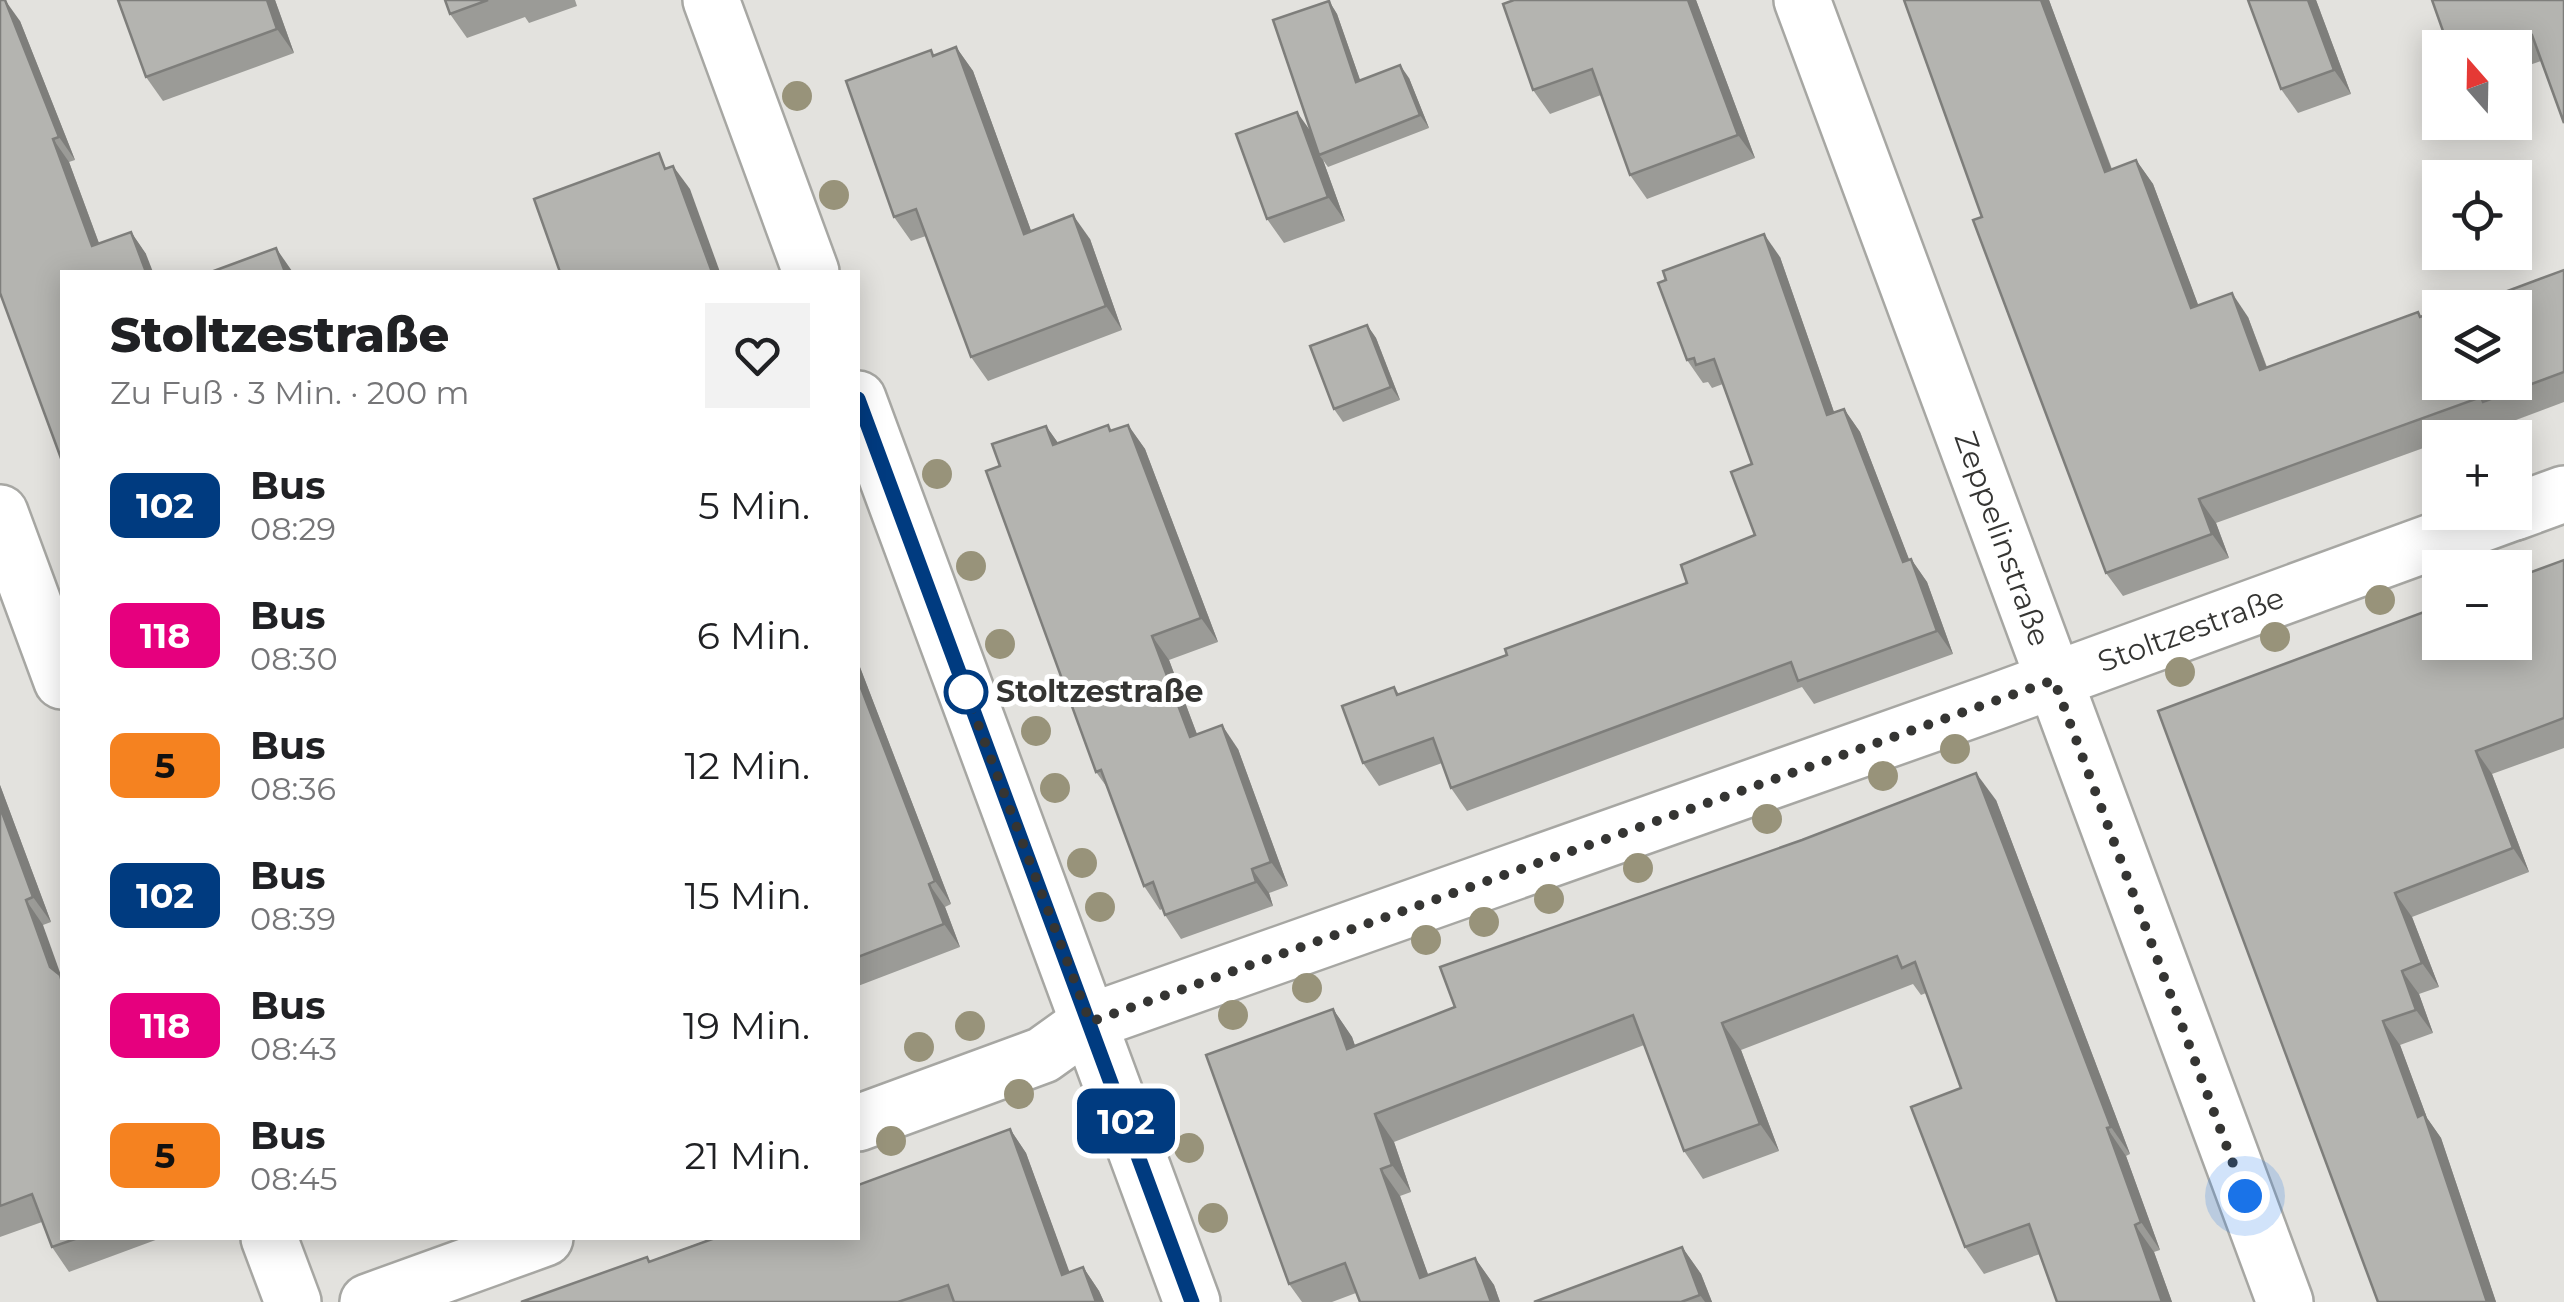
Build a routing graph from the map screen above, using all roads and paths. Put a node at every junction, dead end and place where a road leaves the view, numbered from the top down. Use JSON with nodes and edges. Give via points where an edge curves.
{"nodes":[{"id":1,"x":710,"y":0,"type":"edge"},
{"id":2,"x":1802,"y":0,"type":"edge"},
{"id":3,"x":810,"y":270,"type":"edge"},
{"id":4,"x":860,"y":404,"type":"edge"},
{"id":5,"x":2564,"y":494,"type":"edge"},
{"id":6,"x":2532,"y":506,"type":"edge"},
{"id":7,"x":0,"y":513,"type":"edge"},
{"id":8,"x":2465,"y":530,"type":"edge"},
{"id":9,"x":60,"y":676,"type":"edge"},
{"id":10,"x":2054,"y":680,"type":"junction"},
{"id":11,"x":1090,"y":1022,"type":"junction"},
{"id":12,"x":860,"y":1122,"type":"edge"},
{"id":13,"x":270,"y":1240,"type":"edge"},
{"id":14,"x":539,"y":1240,"type":"edge"},
{"id":15,"x":293,"y":1302,"type":"edge"},
{"id":16,"x":368,"y":1302,"type":"edge"},
{"id":17,"x":1192,"y":1302,"type":"edge"},
{"id":18,"x":2285,"y":1302,"type":"edge"}],
"edges":[{"from":1,"to":3,"type":"street"},
{"from":2,"to":10,"type":"street","name":"Zeppelinstraße"},
{"from":4,"to":11,"type":"street"},
{"from":5,"to":6,"type":"street","name":"Stoltzestraße"},
{"from":7,"to":9,"type":"street"},
{"from":8,"to":10,"type":"street","name":"Stoltzestraße"},
{"from":10,"to":11,"type":"street","name":"Stoltzestraße"},
{"from":10,"to":18,"type":"street","name":"Zeppelinstraße"},
{"from":11,"to":12,"type":"street","name":"Stoltzestraße","via":[[1043,1055]]},
{"from":11,"to":17,"type":"street"},
{"from":13,"to":15,"type":"street"},
{"from":14,"to":16,"type":"street"}]}
